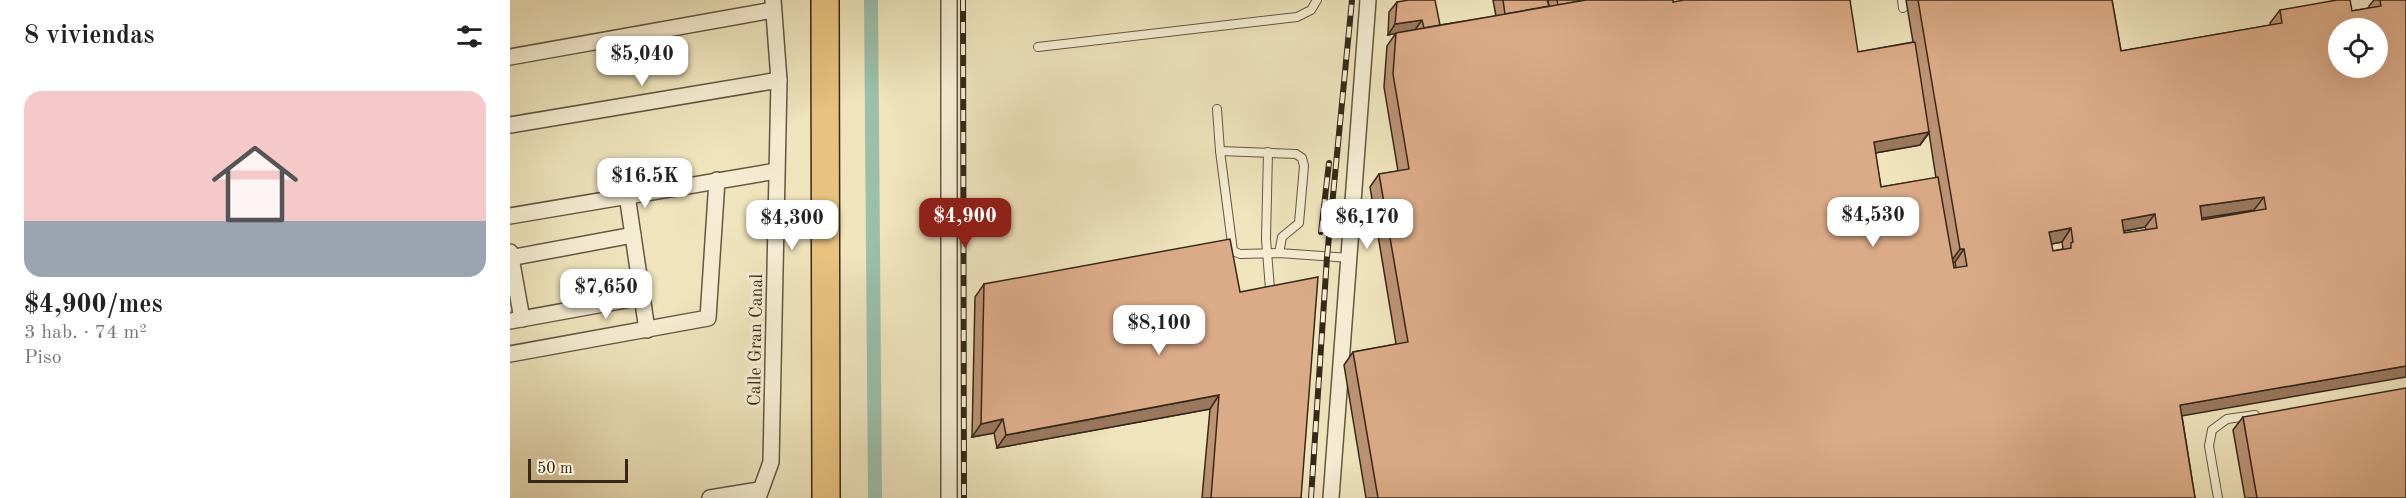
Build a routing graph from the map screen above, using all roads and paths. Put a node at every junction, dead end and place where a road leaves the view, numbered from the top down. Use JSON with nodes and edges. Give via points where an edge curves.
{"nodes":[{"id":1,"x":808,"y":0,"type":"edge"},
{"id":2,"x":825,"y":0,"type":"edge"},
{"id":3,"x":949,"y":0,"type":"edge"},
{"id":4,"x":1317,"y":0,"type":"edge"},
{"id":5,"x":1368,"y":0,"type":"edge"},
{"id":6,"x":773,"y":5,"type":"edge"},
{"id":7,"x":1038,"y":47,"type":"dead end"},
{"id":8,"x":510,"y":57,"type":"edge"},
{"id":9,"x":779,"y":80,"type":"junction"},
{"id":10,"x":1217,"y":109,"type":"dead end"},
{"id":11,"x":510,"y":125,"type":"edge"},
{"id":12,"x":1220,"y":151,"type":"junction"},
{"id":13,"x":1268,"y":152,"type":"junction"},
{"id":14,"x":776,"y":171,"type":"junction"},
{"id":15,"x":717,"y":180,"type":"junction"},
{"id":16,"x":627,"y":195,"type":"junction"},
{"id":17,"x":510,"y":216,"type":"edge"},
{"id":18,"x":633,"y":235,"type":"junction"},
{"id":19,"x":1267,"y":253,"type":"junction"},
{"id":20,"x":1279,"y":253,"type":"junction"},
{"id":21,"x":511,"y":256,"type":"edge"},
{"id":22,"x":1350,"y":258,"type":"junction"},
{"id":23,"x":1270,"y":289,"type":"edge"},
{"id":24,"x":642,"y":297,"type":"junction"},
{"id":25,"x":516,"y":320,"type":"edge"},
{"id":26,"x":647,"y":330,"type":"junction"},
{"id":27,"x":510,"y":354,"type":"edge"},
{"id":28,"x":2261,"y":414,"type":"edge"},
{"id":29,"x":758,"y":494,"type":"edge"},
{"id":30,"x":710,"y":498,"type":"edge"},
{"id":31,"x":808,"y":498,"type":"edge"},
{"id":32,"x":826,"y":498,"type":"edge"},
{"id":33,"x":949,"y":498,"type":"edge"},
{"id":34,"x":1331,"y":498,"type":"edge"},
{"id":35,"x":2218,"y":498,"type":"edge"}],
"edges":[{"from":1,"to":31,"type":"highway"},
{"from":2,"to":32,"type":"highway"},
{"from":3,"to":33,"type":"street"},
{"from":4,"to":7,"type":"lane","via":[[1311,10],[1297,17]]},
{"from":5,"to":22,"type":"street"},
{"from":6,"to":8,"type":"street"},
{"from":6,"to":9,"type":"street","name":"Calle Gran Canal"},
{"from":9,"to":11,"type":"street"},
{"from":9,"to":14,"type":"street","name":"Calle Gran Canal"},
{"from":10,"to":12,"type":"lane"},
{"from":12,"to":13,"type":"lane"},
{"from":12,"to":19,"type":"lane","via":[[1232,248],[1237,254]]},
{"from":13,"to":19,"type":"lane"},
{"from":13,"to":20,"type":"lane","via":[[1296,154],[1304,161],[1299,223],[1282,237]]},
{"from":14,"to":15,"type":"street"},
{"from":14,"to":29,"type":"street","name":"Calle Gran Canal","via":[[771,462]]},
{"from":15,"to":16,"type":"street"},
{"from":15,"to":26,"type":"street","via":[[708,318]]},
{"from":16,"to":17,"type":"street"},
{"from":16,"to":18,"type":"street"},
{"from":18,"to":21,"type":"street"},
{"from":18,"to":24,"type":"street"},
{"from":19,"to":20,"type":"lane"},
{"from":19,"to":23,"type":"lane"},
{"from":20,"to":22,"type":"lane"},
{"from":21,"to":25,"type":"street"},
{"from":22,"to":34,"type":"street"},
{"from":24,"to":25,"type":"street"},
{"from":24,"to":26,"type":"street"},
{"from":26,"to":27,"type":"street"},
{"from":28,"to":35,"type":"lane","via":[[2227,419],[2212,430],[2209,446]]},
{"from":29,"to":30,"type":"street"}]}
